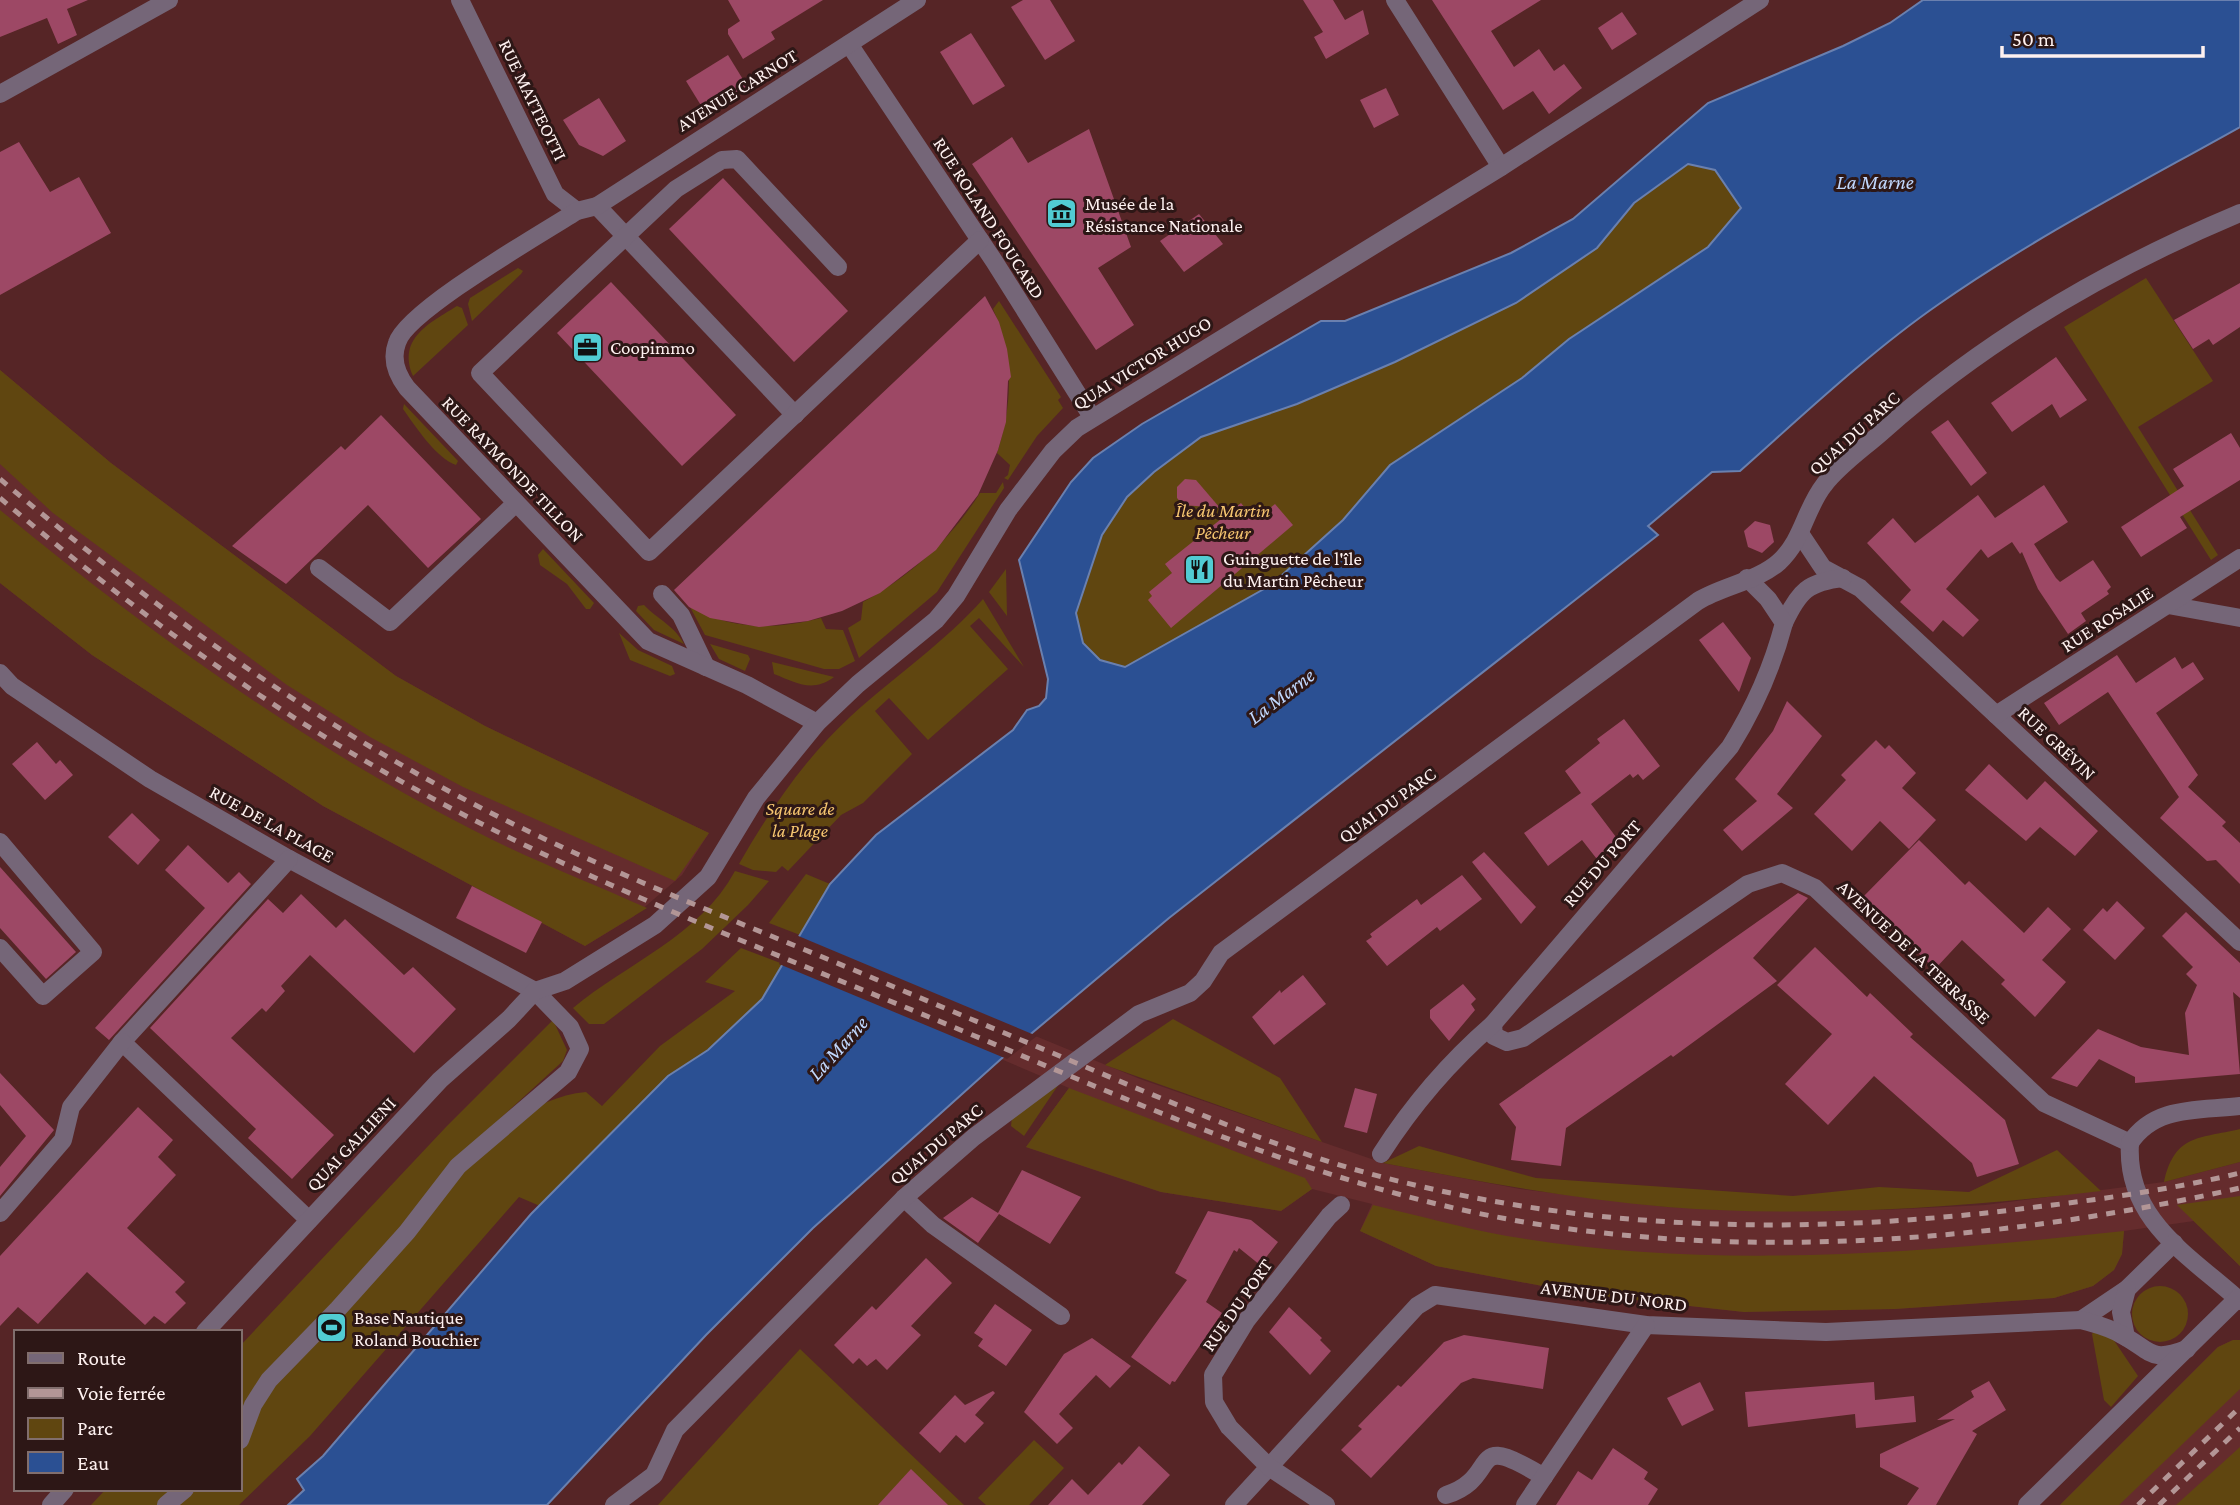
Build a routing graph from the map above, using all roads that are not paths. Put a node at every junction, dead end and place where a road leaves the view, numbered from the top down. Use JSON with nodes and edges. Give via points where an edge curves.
{"nodes":[{"id":1,"x":169,"y":0,"type":"edge"},
{"id":2,"x":460,"y":0,"type":"edge"},
{"id":3,"x":917,"y":0,"type":"edge"},
{"id":4,"x":1395,"y":0,"type":"edge"},
{"id":5,"x":1760,"y":0,"type":"edge"},
{"id":6,"x":849,"y":44,"type":"junction"},
{"id":7,"x":0,"y":94,"type":"edge"},
{"id":8,"x":1501,"y":167,"type":"junction"},
{"id":9,"x":597,"y":206,"type":"junction"},
{"id":10,"x":577,"y":211,"type":"junction"},
{"id":11,"x":2240,"y":213,"type":"edge"},
{"id":12,"x":625,"y":235,"type":"junction"},
{"id":13,"x":980,"y":240,"type":"junction"},
{"id":14,"x":838,"y":267,"type":"dead end"},
{"id":15,"x":794,"y":415,"type":"junction"},
{"id":16,"x":1092,"y":417,"type":"junction"},
{"id":17,"x":516,"y":503,"type":"junction"},
{"id":18,"x":1801,"y":535,"type":"junction"},
{"id":19,"x":2240,"y":558,"type":"edge"},
{"id":20,"x":319,"y":568,"type":"dead end"},
{"id":21,"x":1747,"y":578,"type":"junction"},
{"id":22,"x":1843,"y":578,"type":"junction"},
{"id":23,"x":662,"y":594,"type":"dead end"},
{"id":24,"x":2168,"y":605,"type":"junction"},
{"id":25,"x":2240,"y":618,"type":"edge"},
{"id":26,"x":1784,"y":623,"type":"junction"},
{"id":27,"x":706,"y":667,"type":"junction"},
{"id":28,"x":0,"y":673,"type":"edge"},
{"id":29,"x":1996,"y":715,"type":"junction"},
{"id":30,"x":817,"y":723,"type":"junction"},
{"id":31,"x":0,"y":842,"type":"edge"},
{"id":32,"x":289,"y":859,"type":"junction"},
{"id":33,"x":2240,"y":942,"type":"edge"},
{"id":34,"x":0,"y":947,"type":"edge"},
{"id":35,"x":536,"y":991,"type":"junction"},
{"id":36,"x":1493,"y":1024,"type":"junction"},
{"id":37,"x":122,"y":1042,"type":"junction"},
{"id":38,"x":2240,"y":1106,"type":"edge"},
{"id":39,"x":2130,"y":1143,"type":"junction"},
{"id":40,"x":1381,"y":1154,"type":"dead end"},
{"id":41,"x":904,"y":1198,"type":"junction"},
{"id":42,"x":1341,"y":1205,"type":"dead end"},
{"id":43,"x":0,"y":1213,"type":"edge"},
{"id":44,"x":309,"y":1220,"type":"junction"},
{"id":45,"x":2174,"y":1243,"type":"junction"},
{"id":46,"x":2127,"y":1289,"type":"junction"},
{"id":47,"x":2239,"y":1300,"type":"edge"},
{"id":48,"x":1061,"y":1316,"type":"dead end"},
{"id":49,"x":2081,"y":1320,"type":"junction"},
{"id":50,"x":1646,"y":1325,"type":"junction"},
{"id":51,"x":207,"y":1330,"type":"edge"},
{"id":52,"x":2126,"y":1337,"type":"junction"},
{"id":53,"x":2187,"y":1349,"type":"junction"},
{"id":54,"x":242,"y":1435,"type":"edge"},
{"id":55,"x":1269,"y":1467,"type":"junction"},
{"id":56,"x":1544,"y":1477,"type":"junction"},
{"id":57,"x":63,"y":1491,"type":"edge"},
{"id":58,"x":184,"y":1491,"type":"edge"},
{"id":59,"x":1446,"y":1495,"type":"dead end"},
{"id":60,"x":51,"y":1505,"type":"edge"},
{"id":61,"x":166,"y":1505,"type":"edge"},
{"id":62,"x":614,"y":1505,"type":"edge"},
{"id":63,"x":1234,"y":1505,"type":"edge"},
{"id":64,"x":1326,"y":1505,"type":"edge"},
{"id":65,"x":1525,"y":1505,"type":"edge"},
{"id":66,"x":2027,"y":1505,"type":"edge"}],
"edges":[{"from":1,"to":7,"type":"street"},
{"from":2,"to":10,"type":"street","name":"RUE MATTEOTTI","via":[[555,194]]},
{"from":3,"to":6,"type":"street","name":"AVENUE CARNOT"},
{"from":4,"to":8,"type":"street"},
{"from":5,"to":8,"type":"street","name":"QUAI VICTOR HUGO"},
{"from":6,"to":9,"type":"street","name":"AVENUE CARNOT"},
{"from":6,"to":13,"type":"street","name":"RUE ROLAND FOUCARD"},
{"from":8,"to":16,"type":"street","name":"QUAI VICTOR HUGO"},
{"from":9,"to":10,"type":"street","name":"AVENUE CARNOT"},
{"from":9,"to":12,"type":"street"},
{"from":10,"to":17,"type":"street","name":"RUE RAYMONDE TILLON","via":[[414,318],[396,343],[395,363],[407,388]]},
{"from":11,"to":18,"type":"street","name":"QUAI DU PARC","via":[[2165,244],[2046,310],[1965,366],[1825,483],[1810,507]]},
{"from":12,"to":14,"type":"street","via":[[676,188],[722,160],[737,159]]},
{"from":12,"to":15,"type":"street"},
{"from":12,"to":15,"type":"street","via":[[480,373],[649,552]]},
{"from":13,"to":15,"type":"street"},
{"from":13,"to":16,"type":"street","name":"RUE ROLAND FOUCARD"},
{"from":16,"to":30,"type":"street","name":"QUAI VICTOR HUGO","via":[[1053,451],[1015,500],[956,596],[936,620]]},
{"from":17,"to":20,"type":"street","via":[[390,622]]},
{"from":17,"to":27,"type":"street","name":"RUE RAYMONDE TILLON","via":[[648,641]]},
{"from":18,"to":21,"type":"street","name":"QUAI DU PARC","via":[[1777,563]]},
{"from":18,"to":22,"type":"street","name":"RUE GRÉVIN","via":[[1824,568]]},
{"from":19,"to":24,"type":"street","name":"RUE ROSALIE"},
{"from":21,"to":26,"type":"street"},
{"from":21,"to":41,"type":"street","name":"QUAI DU PARC","via":[[1698,601],[1221,953],[1190,993],[1139,1014],[974,1137]]},
{"from":22,"to":26,"type":"street","via":[[1805,589],[1794,600]]},
{"from":22,"to":29,"type":"street","name":"RUE GRÉVIN","via":[[1860,588]]},
{"from":23,"to":27,"type":"street","via":[[681,615]]},
{"from":24,"to":25,"type":"street"},
{"from":24,"to":29,"type":"street","name":"RUE ROSALIE"},
{"from":26,"to":36,"type":"street","name":"RUE DU PORT","via":[[1756,706],[1730,747]]},
{"from":27,"to":30,"type":"street","name":"RUE RAYMONDE TILLON"},
{"from":28,"to":32,"type":"street","name":"RUE DE LA PLAGE","via":[[12,686],[150,779]]},
{"from":29,"to":33,"type":"street","name":"RUE GRÉVIN"},
{"from":30,"to":35,"type":"street","name":"QUAI VICTOR HUGO","via":[[756,798],[708,877],[655,925],[565,981]]},
{"from":31,"to":34,"type":"street","via":[[93,952],[43,996]]},
{"from":32,"to":35,"type":"street","name":"RUE DE LA PLAGE"},
{"from":32,"to":37,"type":"street"},
{"from":35,"to":44,"type":"street","name":"QUAI GALLIENI","via":[[440,1080]]},
{"from":35,"to":54,"type":"street","name":"RUE DE LA PLAGE","via":[[570,1027],[580,1049],[568,1072],[458,1166],[398,1241],[269,1380]]},
{"from":36,"to":39,"type":"street","name":"AVENUE DE LA TERRASSE","via":[[1494,1036],[1507,1042],[1523,1038],[1748,884],[1782,873],[1815,888],[2044,1103]]},
{"from":36,"to":40,"type":"street","name":"RUE DU PORT","via":[[1452,1059],[1409,1109]]},
{"from":37,"to":43,"type":"street","via":[[71,1107],[63,1140]]},
{"from":37,"to":44,"type":"street"},
{"from":38,"to":39,"type":"street","via":[[2152,1119]]},
{"from":39,"to":45,"type":"street","via":[[2128,1165],[2134,1187],[2160,1231]]},
{"from":41,"to":48,"type":"street","via":[[933,1225]]},
{"from":41,"to":62,"type":"street","name":"QUAI DU PARC","via":[[676,1430],[654,1475]]},
{"from":42,"to":55,"type":"street","name":"RUE DU PORT","via":[[1246,1321],[1213,1375],[1214,1402],[1228,1427]]},
{"from":44,"to":51,"type":"street","name":"QUAI GALLIENI"},
{"from":45,"to":46,"type":"street"},
{"from":45,"to":47,"type":"street"},
{"from":46,"to":49,"type":"street"},
{"from":46,"to":52,"type":"street","via":[[2121,1312]]},
{"from":47,"to":53,"type":"street"},
{"from":49,"to":50,"type":"street","name":"AVENUE DU NORD","via":[[1826,1332]]},
{"from":49,"to":52,"type":"street"},
{"from":50,"to":55,"type":"street","name":"AVENUE DU NORD","via":[[1435,1295],[1417,1306]]},
{"from":50,"to":56,"type":"street"},
{"from":52,"to":53,"type":"street","via":[[2150,1354],[2171,1355]]},
{"from":53,"to":66,"type":"street"},
{"from":55,"to":63,"type":"street","name":"AVENUE DU NORD"},
{"from":55,"to":64,"type":"street","name":"RUE DU PORT"},
{"from":56,"to":59,"type":"street","via":[[1511,1457],[1495,1454],[1486,1459],[1468,1485]]},
{"from":56,"to":65,"type":"street"},
{"from":57,"to":60,"type":"street"},
{"from":58,"to":61,"type":"street"}]}
